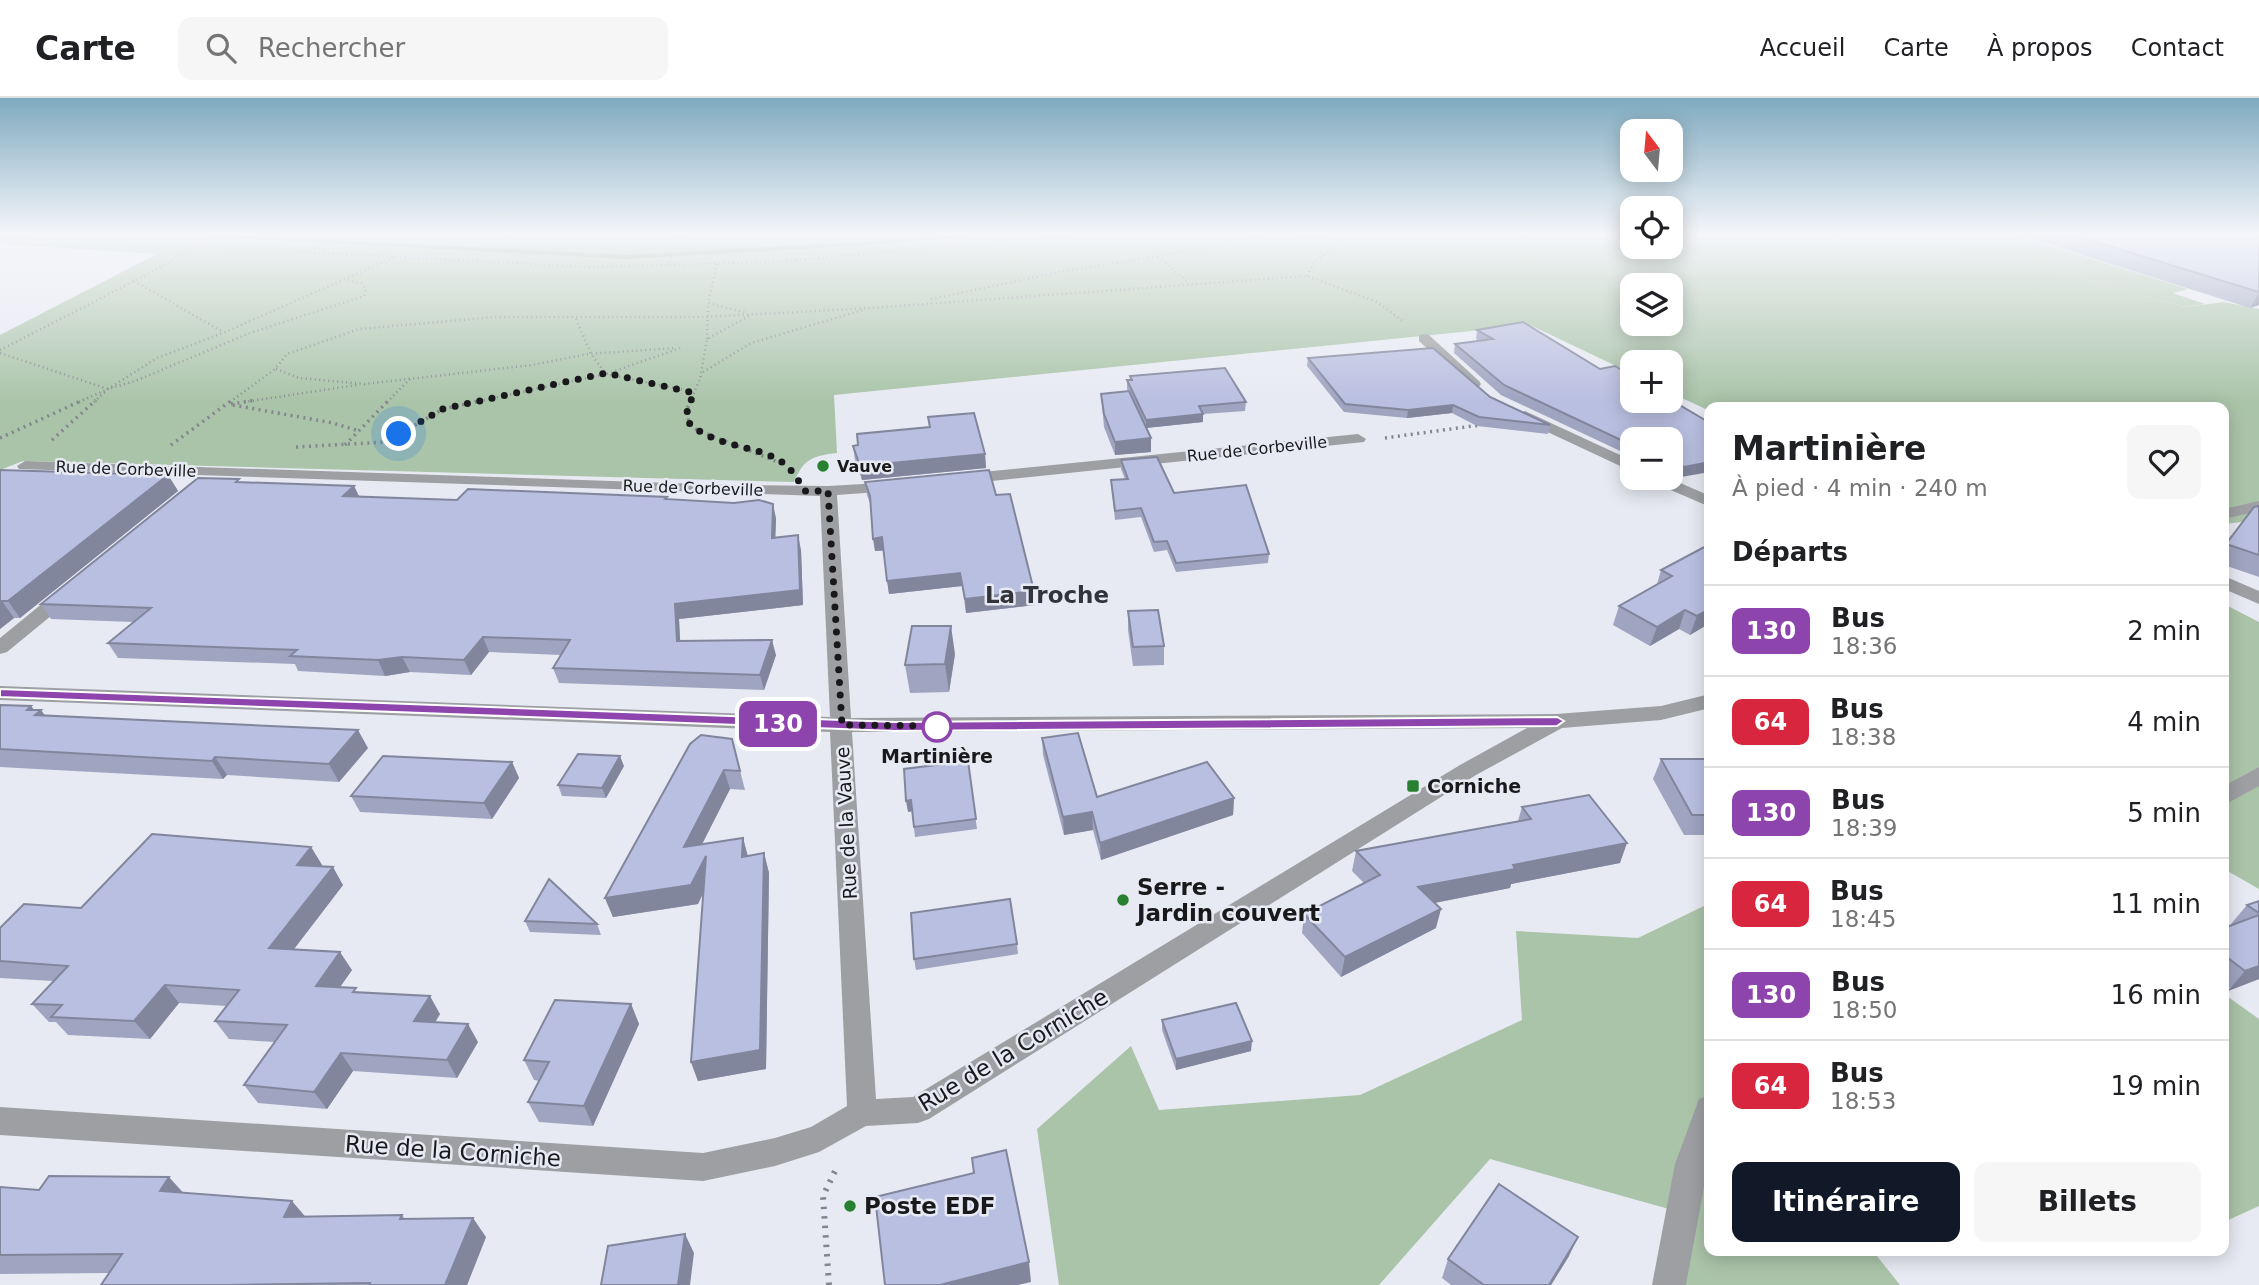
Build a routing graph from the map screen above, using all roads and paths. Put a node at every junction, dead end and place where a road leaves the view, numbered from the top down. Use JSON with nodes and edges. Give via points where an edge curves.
{"nodes":[{"id":1,"x":116,"y":290,"type":"edge"},
{"id":2,"x":150,"y":290,"type":"edge"},
{"id":3,"x":322,"y":290,"type":"edge"},
{"id":4,"x":366,"y":290,"type":"edge"},
{"id":5,"x":711,"y":290,"type":"edge"},
{"id":6,"x":973,"y":290,"type":"edge"},
{"id":7,"x":1097,"y":290,"type":"edge"},
{"id":8,"x":1346,"y":290,"type":"edge"},
{"id":9,"x":708,"y":303,"type":"junction"},
{"id":10,"x":913,"y":303,"type":"junction"},
{"id":11,"x":871,"y":308,"type":"junction"},
{"id":12,"x":752,"y":314,"type":"junction"},
{"id":13,"x":576,"y":318,"type":"junction"},
{"id":14,"x":223,"y":333,"type":"junction"},
{"id":15,"x":1424,"y":338,"type":"joint"},
{"id":16,"x":707,"y":339,"type":"junction"},
{"id":17,"x":0,"y":352,"type":"edge"},
{"id":18,"x":591,"y":354,"type":"junction"},
{"id":19,"x":275,"y":369,"type":"junction"},
{"id":20,"x":702,"y":372,"type":"junction"},
{"id":21,"x":606,"y":373,"type":"junction"},
{"id":22,"x":411,"y":378,"type":"junction"},
{"id":23,"x":365,"y":384,"type":"junction"},
{"id":24,"x":108,"y":389,"type":"junction"},
{"id":25,"x":694,"y":393,"type":"junction"},
{"id":26,"x":1486,"y":393,"type":"edge"},
{"id":27,"x":229,"y":404,"type":"junction"},
{"id":28,"x":1507,"y":407,"type":"edge"},
{"id":29,"x":1482,"y":425,"type":"edge"},
{"id":30,"x":359,"y":430,"type":"junction"},
{"id":31,"x":0,"y":438,"type":"edge"},
{"id":32,"x":1358,"y":439,"type":"joint"},
{"id":33,"x":49,"y":443,"type":"dead end"},
{"id":34,"x":344,"y":446,"type":"junction"},
{"id":35,"x":290,"y":447,"type":"dead end"},
{"id":36,"x":164,"y":451,"type":"dead end"},
{"id":37,"x":1620,"y":461,"type":"edge"},
{"id":38,"x":25,"y":466,"type":"dead end"},
{"id":39,"x":215,"y":472,"type":"junction"},
{"id":40,"x":947,"y":480,"type":"edge"},
{"id":41,"x":906,"y":485,"type":"edge"},
{"id":42,"x":194,"y":489,"type":"edge"},
{"id":43,"x":1683,"y":490,"type":"edge"},
{"id":44,"x":805,"y":491,"type":"junction"},
{"id":45,"x":828,"y":491,"type":"junction"},
{"id":46,"x":1704,"y":499,"type":"edge"},
{"id":47,"x":2259,"y":506,"type":"edge"},
{"id":48,"x":2229,"y":513,"type":"edge"},
{"id":49,"x":86,"y":578,"type":"edge"},
{"id":50,"x":2232,"y":585,"type":"edge"},
{"id":51,"x":2259,"y":598,"type":"edge"},
{"id":52,"x":0,"y":648,"type":"edge"},
{"id":53,"x":0,"y":694,"type":"edge"},
{"id":54,"x":1704,"y":702,"type":"edge"},
{"id":55,"x":1557,"y":721,"type":"junction"},
{"id":56,"x":842,"y":725,"type":"junction"},
{"id":57,"x":2259,"y":775,"type":"edge"},
{"id":58,"x":2230,"y":792,"type":"edge"},
{"id":59,"x":862,"y":1113,"type":"junction"},
{"id":60,"x":0,"y":1121,"type":"edge"},
{"id":61,"x":1704,"y":1126,"type":"edge"},
{"id":62,"x":829,"y":1285,"type":"edge"},
{"id":63,"x":1669,"y":1285,"type":"edge"}],
"edges":[{"from":1,"to":17,"type":"path"},
{"from":2,"to":14,"type":"path"},
{"from":3,"to":14,"type":"path"},
{"from":4,"to":24,"type":"path","via":[[364,296],[229,341]]},
{"from":5,"to":9,"type":"path"},
{"from":6,"to":10,"type":"path"},
{"from":7,"to":10,"type":"path"},
{"from":8,"to":15,"type":"path","via":[[1377,302]]},
{"from":9,"to":12,"type":"path"},
{"from":9,"to":16,"type":"path","bridge":true},
{"from":10,"to":11,"type":"path"},
{"from":11,"to":12,"type":"path"},
{"from":11,"to":20,"type":"path","via":[[751,343]]},
{"from":12,"to":13,"type":"path"},
{"from":12,"to":16,"type":"path"},
{"from":13,"to":18,"type":"path"},
{"from":13,"to":19,"type":"path","via":[[495,317],[359,329],[287,354]]},
{"from":14,"to":24,"type":"path","via":[[157,358]]},
{"from":15,"to":26,"type":"street"},
{"from":16,"to":20,"type":"path"},
{"from":17,"to":24,"type":"path"},
{"from":18,"to":21,"type":"path"},
{"from":18,"to":21,"type":"path","via":[[683,348]]},
{"from":18,"to":22,"type":"path"},
{"from":19,"to":23,"type":"path","via":[[299,379]]},
{"from":19,"to":27,"type":"path"},
{"from":20,"to":25,"type":"path"},
{"from":21,"to":25,"type":"path"},
{"from":21,"to":34,"type":"path","via":[[443,409],[386,442]]},
{"from":22,"to":23,"type":"path"},
{"from":22,"to":30,"type":"path"},
{"from":23,"to":27,"type":"path"},
{"from":24,"to":31,"type":"path"},
{"from":24,"to":33,"type":"path"},
{"from":25,"to":44,"type":"path","via":[[687,410],[689,423],[701,435],[787,466]]},
{"from":27,"to":30,"type":"path"},
{"from":27,"to":36,"type":"path"},
{"from":28,"to":37,"type":"street"},
{"from":29,"to":32,"type":"path"},
{"from":30,"to":34,"type":"path"},
{"from":32,"to":40,"type":"street","name":"Rue de Corbeville"},
{"from":34,"to":35,"type":"path"},
{"from":38,"to":39,"type":"street","name":"Rue de Corbeville"},
{"from":39,"to":42,"type":"street"},
{"from":39,"to":44,"type":"street","name":"Rue de Corbeville"},
{"from":41,"to":45,"type":"street","name":"Rue de Corbeville"},
{"from":43,"to":46,"type":"street"},
{"from":44,"to":45,"type":"street","name":"Rue de Corbeville"},
{"from":45,"to":56,"type":"street","name":"Rue de la Vauve"},
{"from":47,"to":48,"type":"street"},
{"from":49,"to":52,"type":"street"},
{"from":50,"to":51,"type":"street"},
{"from":53,"to":56,"type":"street"},
{"from":54,"to":55,"type":"street","name":"Rue de la Corniche","via":[[1661,713]]},
{"from":55,"to":56,"type":"street"},
{"from":55,"to":59,"type":"street","name":"Rue de la Corniche","via":[[1468,770],[918,1110]]},
{"from":56,"to":59,"type":"street","name":"Rue de la Vauve"},
{"from":57,"to":58,"type":"street"},
{"from":59,"to":60,"type":"street","name":"Rue de la Corniche","via":[[819,1138],[703,1167]]},
{"from":59,"to":62,"type":"path","via":[[823,1196]]},
{"from":61,"to":63,"type":"street","via":[[1691,1164]]}]}
